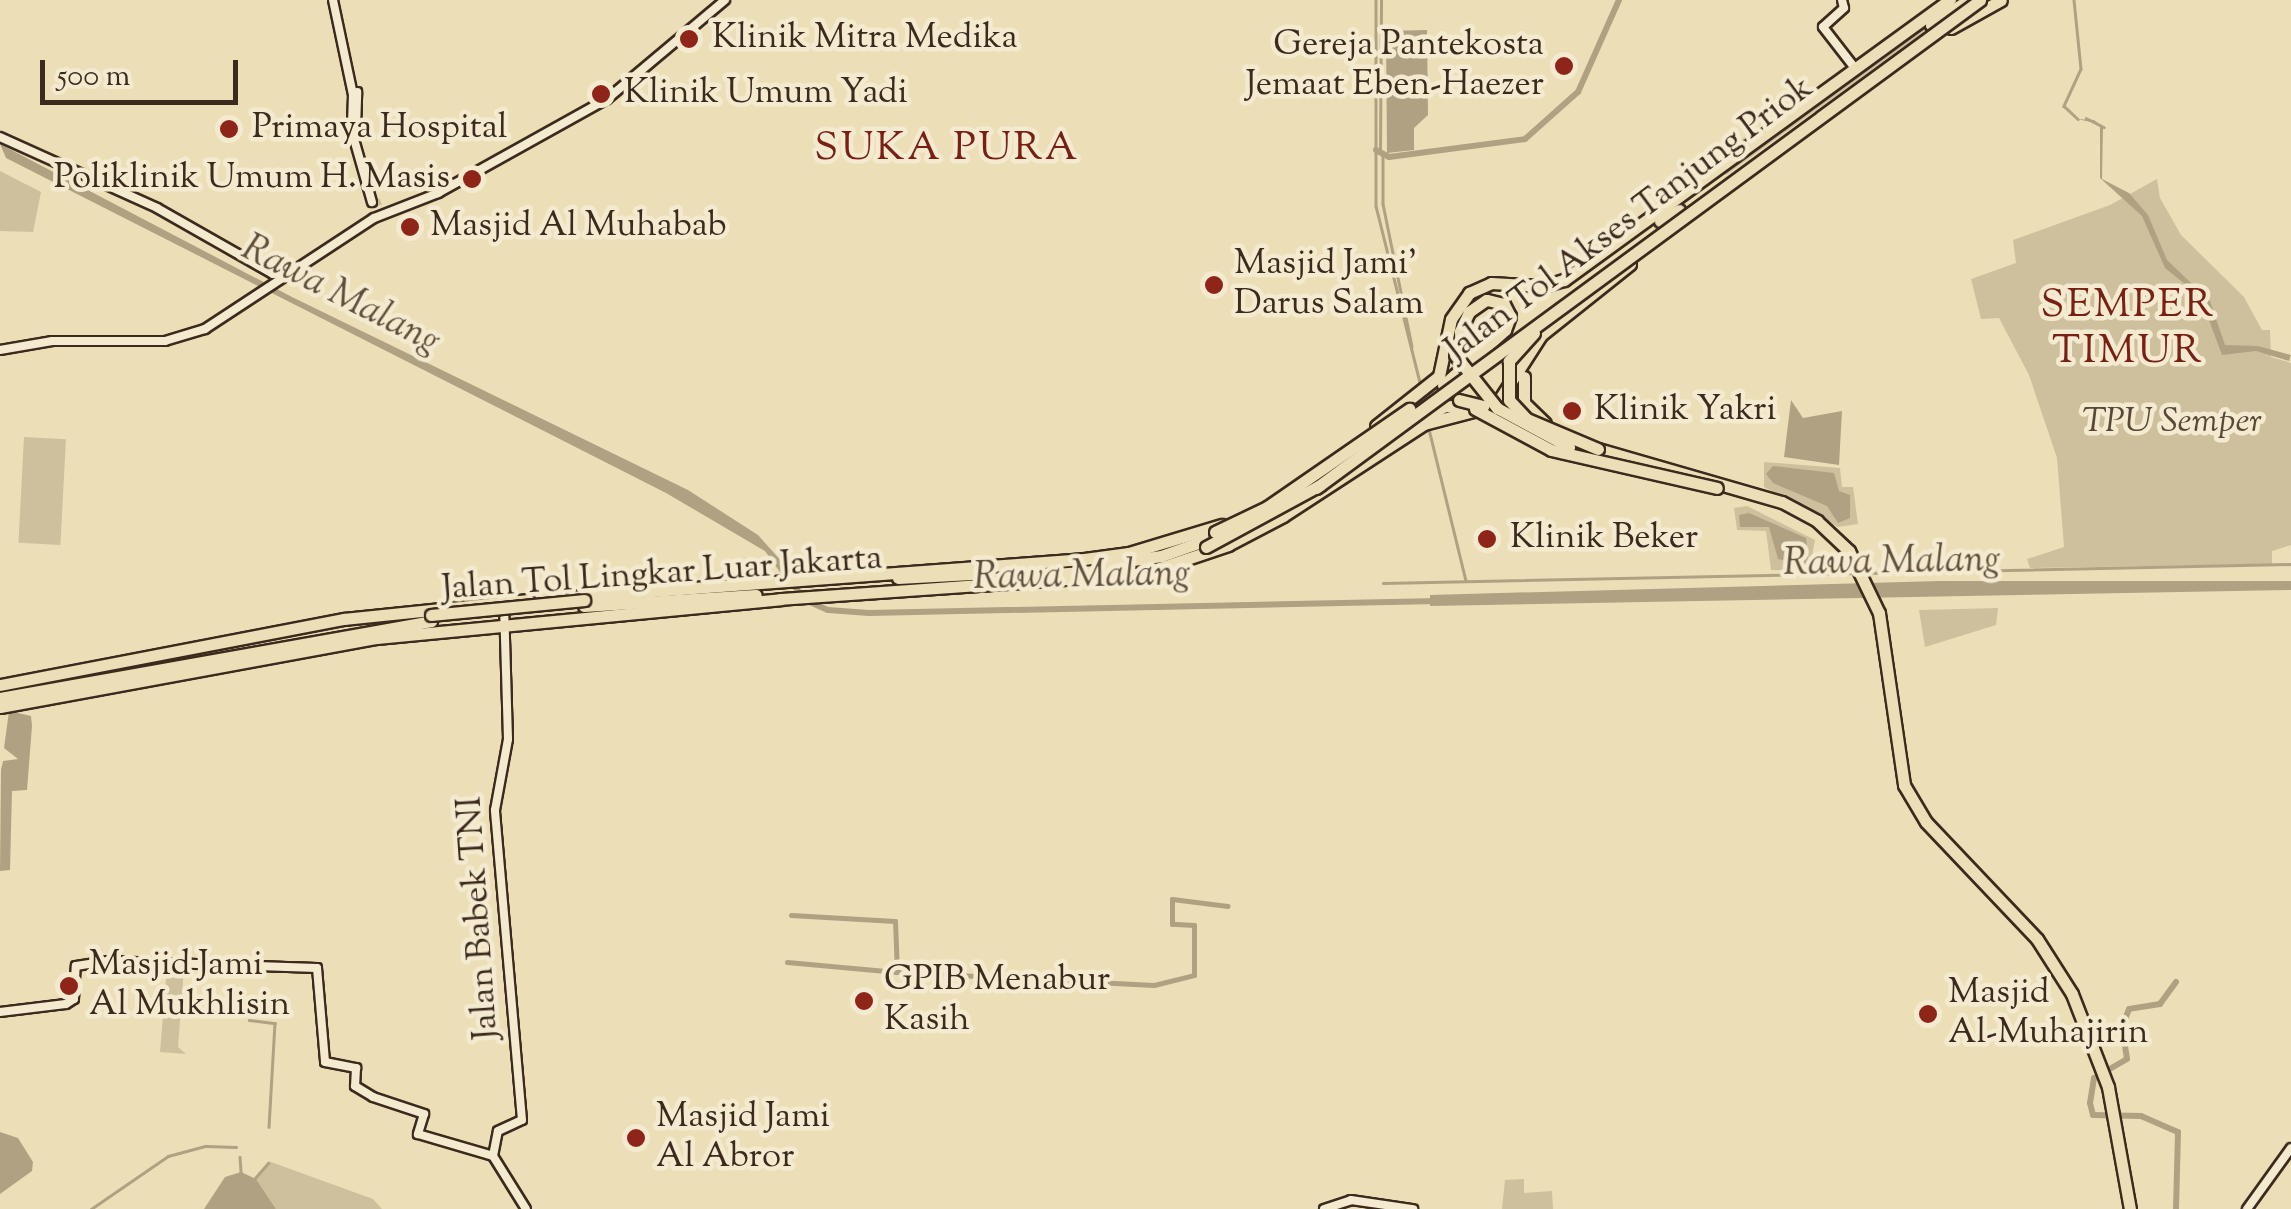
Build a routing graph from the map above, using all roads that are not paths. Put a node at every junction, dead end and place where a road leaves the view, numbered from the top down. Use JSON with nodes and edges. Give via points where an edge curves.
{"nodes":[{"id":1,"x":335,"y":0,"type":"edge"},
{"id":2,"x":725,"y":0,"type":"edge"},
{"id":3,"x":1842,"y":0,"type":"edge"},
{"id":4,"x":1950,"y":0,"type":"edge"},
{"id":5,"x":1968,"y":0,"type":"edge"},
{"id":6,"x":1980,"y":0,"type":"edge"},
{"id":7,"x":2002,"y":0,"type":"edge"},
{"id":8,"x":1854,"y":67,"type":"junction"},
{"id":9,"x":0,"y":137,"type":"edge"},
{"id":10,"x":1726,"y":165,"type":"junction"},
{"id":11,"x":1709,"y":176,"type":"junction"},
{"id":12,"x":1739,"y":181,"type":"junction"},
{"id":13,"x":1724,"y":193,"type":"junction"},
{"id":14,"x":376,"y":208,"type":"junction"},
{"id":15,"x":1678,"y":210,"type":"junction"},
{"id":16,"x":312,"y":261,"type":"junction"},
{"id":17,"x":1597,"y":278,"type":"junction"},
{"id":18,"x":1536,"y":342,"type":"junction"},
{"id":19,"x":0,"y":350,"type":"edge"},
{"id":20,"x":1475,"y":382,"type":"junction"},
{"id":21,"x":1443,"y":385,"type":"junction"},
{"id":22,"x":1420,"y":403,"type":"junction"},
{"id":23,"x":1597,"y":452,"type":"junction"},
{"id":24,"x":1320,"y":464,"type":"junction"},
{"id":25,"x":1335,"y":483,"type":"junction"},
{"id":26,"x":1312,"y":485,"type":"junction"},
{"id":27,"x":1718,"y":486,"type":"junction"},
{"id":28,"x":1208,"y":533,"type":"junction"},
{"id":29,"x":976,"y":566,"type":"junction"},
{"id":30,"x":894,"y":578,"type":"junction"},
{"id":31,"x":1099,"y":579,"type":"junction"},
{"id":32,"x":947,"y":582,"type":"junction"},
{"id":33,"x":778,"y":591,"type":"junction"},
{"id":34,"x":519,"y":601,"type":"junction"},
{"id":35,"x":504,"y":602,"type":"junction"},
{"id":36,"x":521,"y":623,"type":"junction"},
{"id":37,"x":506,"y":625,"type":"junction"},
{"id":38,"x":1,"y":695,"type":"edge"},
{"id":39,"x":0,"y":1012,"type":"edge"},
{"id":40,"x":2291,"y":1148,"type":"edge"},
{"id":41,"x":493,"y":1156,"type":"junction"},
{"id":42,"x":526,"y":1209,"type":"edge"},
{"id":43,"x":1324,"y":1209,"type":"edge"},
{"id":44,"x":1414,"y":1209,"type":"edge"},
{"id":45,"x":2128,"y":1209,"type":"edge"},
{"id":46,"x":2247,"y":1209,"type":"edge"}],
"edges":[{"from":1,"to":14,"type":"street"},
{"from":2,"to":14,"type":"street","via":[[607,100],[438,192]]},
{"from":3,"to":8,"type":"street","via":[[1844,8],[1823,27]]},
{"from":4,"to":8,"type":"highway"},
{"from":5,"to":15,"type":"highway","name":"Jalan Tol Akses Tanjung Priok","bridge":true},
{"from":6,"to":17,"type":"highway","name":"Jalan Tol Akses Tanjung Priok","bridge":true},
{"from":7,"to":12,"type":"highway","via":[[1920,49]]},
{"from":8,"to":10,"type":"highway"},
{"from":9,"to":16,"type":"street","via":[[109,184],[273,274]]},
{"from":10,"to":11,"type":"highway"},
{"from":10,"to":12,"type":"highway","via":[[1728,178]]},
{"from":11,"to":13,"type":"highway","via":[[1719,178]]},
{"from":11,"to":24,"type":"highway","via":[[1560,282],[1496,283],[1469,293],[1451,319],[1445,362],[1434,383]]},
{"from":12,"to":13,"type":"highway"},
{"from":13,"to":18,"type":"highway"},
{"from":14,"to":16,"type":"street"},
{"from":15,"to":20,"type":"highway","bridge":true,"via":[[1559,290],[1499,289],[1474,298],[1458,318],[1453,339]]},
{"from":15,"to":21,"type":"highway","name":"Jalan Tol Akses Tanjung Priok"},
{"from":16,"to":19,"type":"street","via":[[205,329],[166,342],[52,340]]},
{"from":17,"to":23,"type":"highway","bridge":true,"via":[[1516,350],[1505,381],[1523,416]]},
{"from":17,"to":26,"type":"highway","name":"Jalan Tol Akses Tanjung Priok","bridge":true},
{"from":18,"to":25,"type":"highway","via":[[1512,390],[1496,405],[1424,424]]},
{"from":18,"to":27,"type":"highway","bridge":true,"via":[[1522,396],[1534,416]]},
{"from":20,"to":21,"type":"highway","bridge":true,"via":[[1468,369],[1466,365],[1460,349],[1460,330],[1474,306],[1496,300],[1509,311],[1507,327],[1493,343],[1473,360],[1458,373]]},
{"from":20,"to":23,"type":"highway","bridge":true,"via":[[1534,432]]},
{"from":21,"to":22,"type":"highway","name":"Jalan Tol Akses Tanjung Priok","bridge":true},
{"from":22,"to":26,"type":"highway","name":"Jalan Tol Akses Tanjung Priok","bridge":true},
{"from":22,"to":28,"type":"highway","bridge":true,"via":[[1268,507]]},
{"from":23,"to":26,"type":"highway","bridge":true,"via":[[1540,440],[1476,403],[1450,400]]},
{"from":23,"to":27,"type":"highway","bridge":true},
{"from":24,"to":25,"type":"highway","via":[[1322,478]]},
{"from":24,"to":26,"type":"highway"},
{"from":25,"to":26,"type":"highway"},
{"from":25,"to":27,"type":"highway","bridge":true,"via":[[1434,411],[1470,407],[1550,450]]},
{"from":26,"to":28,"type":"highway"},
{"from":26,"to":30,"type":"highway","name":"Jalan Tol Lingkar Luar Jakarta","bridge":true,"via":[[1202,543],[1143,560]]},
{"from":26,"to":31,"type":"highway","via":[[1228,545],[1142,574]]},
{"from":26,"to":32,"type":"highway","name":"Jalan Tol Lingkar Luar Jakarta","bridge":true,"via":[[1250,528],[1162,561]]},
{"from":27,"to":45,"type":"highway","via":[[1802,519],[1853,568],[1873,614],[1898,788],[1921,826],[2024,931],[2067,997],[2097,1068]]},
{"from":28,"to":29,"type":"highway","via":[[1129,553]]},
{"from":29,"to":30,"type":"highway"},
{"from":29,"to":33,"type":"highway","via":[[844,576]]},
{"from":30,"to":33,"type":"highway","name":"Jalan Tol Lingkar Luar Jakarta"},
{"from":31,"to":32,"type":"highway"},
{"from":31,"to":33,"type":"highway","via":[[846,594]]},
{"from":32,"to":33,"type":"highway","name":"Jalan Tol Lingkar Luar Jakarta"},
{"from":33,"to":34,"type":"highway"},
{"from":33,"to":36,"type":"highway"},
{"from":33,"to":38,"type":"highway","name":"Jalan Tol Lingkar Luar Jakarta","bridge":true,"via":[[431,618]]},
{"from":34,"to":35,"type":"highway"},
{"from":34,"to":36,"type":"highway","via":[[509,612]]},
{"from":35,"to":37,"type":"street","name":"Jalan Babek TNI"},
{"from":35,"to":38,"type":"highway","via":[[344,619]]},
{"from":36,"to":37,"type":"highway"},
{"from":37,"to":38,"type":"highway"},
{"from":37,"to":41,"type":"street","name":"Jalan Babek TNI","via":[[508,738],[494,801],[522,1112],[521,1123],[498,1130]]},
{"from":39,"to":41,"type":"street","via":[[71,1001],[78,965],[122,960],[318,969],[326,1063],[356,1068],[355,1086],[424,1114],[418,1134]]},
{"from":40,"to":46,"type":"street"},
{"from":41,"to":42,"type":"street"},
{"from":43,"to":44,"type":"street","via":[[1356,1200]]}]}
